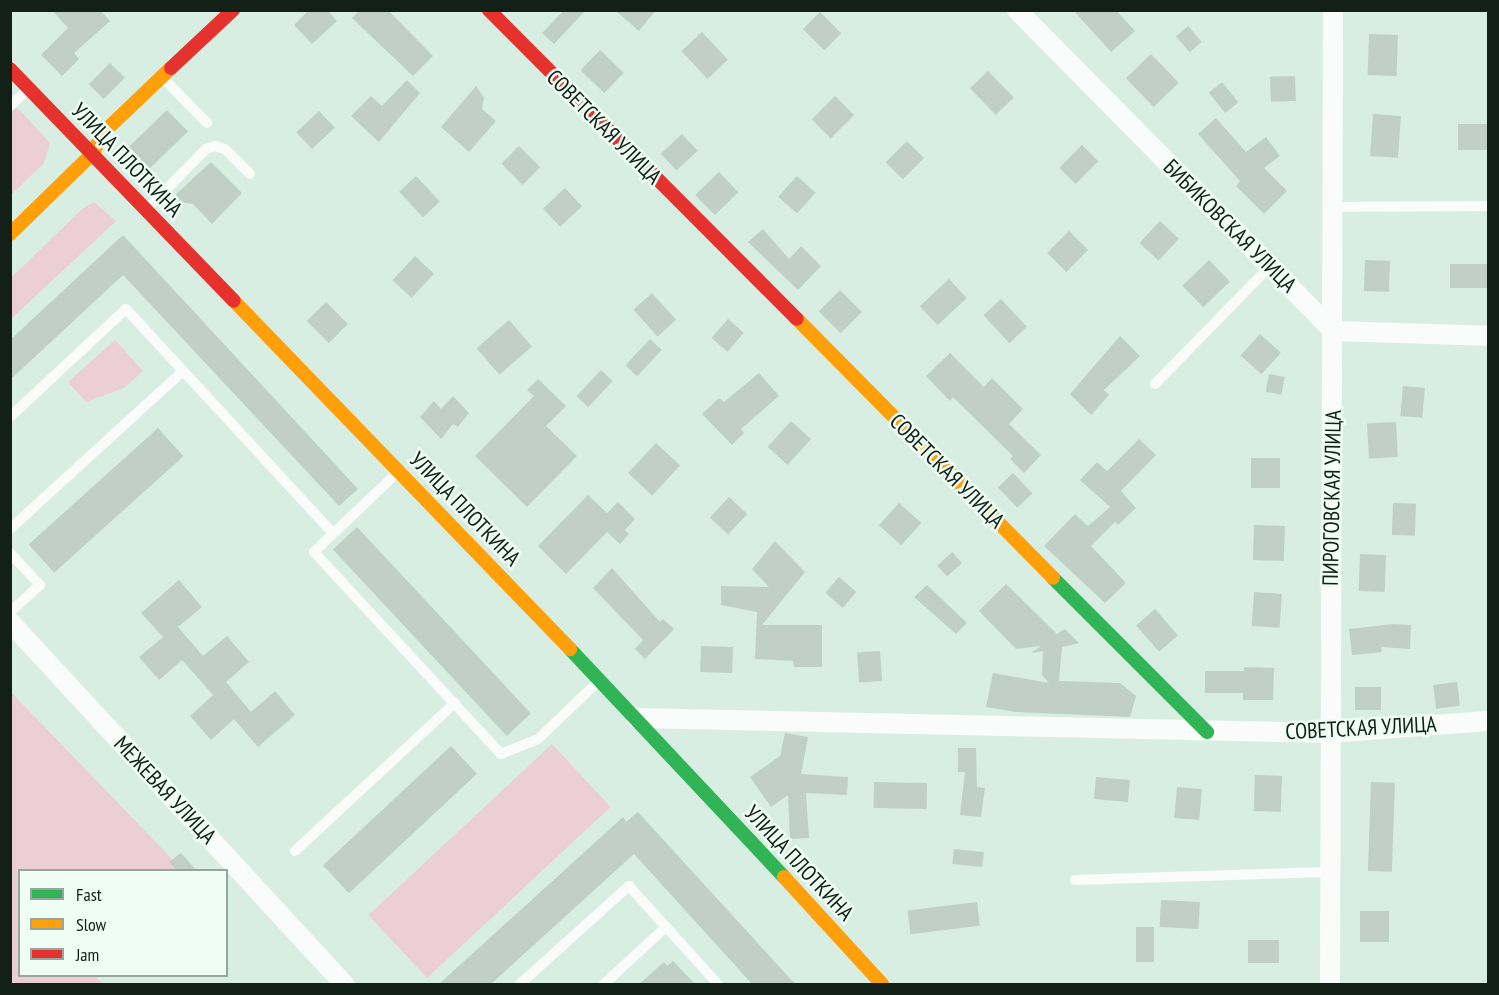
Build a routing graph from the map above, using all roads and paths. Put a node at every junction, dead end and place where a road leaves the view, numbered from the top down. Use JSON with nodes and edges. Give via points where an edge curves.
{"nodes":[{"id":1,"x":233,"y":10,"type":"edge"},
{"id":2,"x":489,"y":10,"type":"edge"},
{"id":3,"x":1017,"y":10,"type":"edge"},
{"id":4,"x":1333,"y":10,"type":"edge"},
{"id":5,"x":10,"y":69,"type":"edge"},
{"id":6,"x":162,"y":77,"type":"junction"},
{"id":7,"x":29,"y":89,"type":"junction"},
{"id":8,"x":10,"y":106,"type":"edge"},
{"id":9,"x":207,"y":123,"type":"dead end"},
{"id":10,"x":92,"y":154,"type":"junction"},
{"id":11,"x":250,"y":174,"type":"dead end"},
{"id":12,"x":1488,"y":206,"type":"edge"},
{"id":13,"x":1331,"y":207,"type":"junction"},
{"id":14,"x":146,"y":210,"type":"junction"},
{"id":15,"x":10,"y":234,"type":"edge"},
{"id":16,"x":1270,"y":266,"type":"junction"},
{"id":17,"x":1333,"y":331,"type":"junction"},
{"id":18,"x":1488,"y":336,"type":"edge"},
{"id":19,"x":183,"y":370,"type":"junction"},
{"id":20,"x":1155,"y":384,"type":"dead end"},
{"id":21,"x":10,"y":417,"type":"edge"},
{"id":22,"x":399,"y":471,"type":"junction"},
{"id":23,"x":10,"y":529,"type":"edge"},
{"id":24,"x":333,"y":533,"type":"junction"},
{"id":25,"x":10,"y":553,"type":"edge"},
{"id":26,"x":10,"y":612,"type":"edge"},
{"id":27,"x":10,"y":622,"type":"edge"},
{"id":28,"x":600,"y":680,"type":"junction"},
{"id":29,"x":454,"y":703,"type":"junction"},
{"id":30,"x":637,"y":718,"type":"junction"},
{"id":31,"x":1488,"y":721,"type":"edge"},
{"id":32,"x":1207,"y":732,"type":"junction"},
{"id":33,"x":1329,"y":733,"type":"junction"},
{"id":34,"x":294,"y":850,"type":"dead end"},
{"id":35,"x":1328,"y":872,"type":"junction"},
{"id":36,"x":1075,"y":880,"type":"dead end"},
{"id":37,"x":666,"y":927,"type":"junction"},
{"id":38,"x":344,"y":984,"type":"edge"},
{"id":39,"x":520,"y":984,"type":"edge"},
{"id":40,"x":604,"y":984,"type":"edge"},
{"id":41,"x":718,"y":984,"type":"edge"},
{"id":42,"x":882,"y":984,"type":"edge"},
{"id":43,"x":1330,"y":984,"type":"edge"}],
"edges":[{"from":1,"to":6,"type":"street"},
{"from":2,"to":32,"type":"street","name":"СОВЕТСКАЯ УЛИЦА"},
{"from":3,"to":16,"type":"street","name":"БИБИКОВСКАЯ УЛИЦА"},
{"from":4,"to":13,"type":"street","name":"ПИРОГОВСКАЯ УЛИЦА"},
{"from":5,"to":7,"type":"street","name":"УЛИЦА ПЛОТКИНА"},
{"from":6,"to":9,"type":"lane"},
{"from":6,"to":10,"type":"street","via":[[105,131]]},
{"from":7,"to":8,"type":"lane"},
{"from":7,"to":10,"type":"street","name":"УЛИЦА ПЛОТКИНА"},
{"from":10,"to":14,"type":"street","name":"УЛИЦА ПЛОТКИНА"},
{"from":10,"to":15,"type":"street"},
{"from":11,"to":14,"type":"lane","via":[[225,149],[206,149]]},
{"from":12,"to":13,"type":"lane"},
{"from":13,"to":17,"type":"street","name":"ПИРОГОВСКАЯ УЛИЦА"},
{"from":14,"to":22,"type":"street","name":"УЛИЦА ПЛОТКИНА"},
{"from":16,"to":17,"type":"street","name":"БИБИКОВСКАЯ УЛИЦА"},
{"from":16,"to":20,"type":"lane"},
{"from":17,"to":18,"type":"street"},
{"from":17,"to":33,"type":"street","name":"ПИРОГОВСКАЯ УЛИЦА"},
{"from":19,"to":21,"type":"lane","via":[[126,309]]},
{"from":19,"to":23,"type":"lane"},
{"from":19,"to":24,"type":"lane"},
{"from":22,"to":24,"type":"lane"},
{"from":22,"to":28,"type":"street","name":"УЛИЦА ПЛОТКИНА"},
{"from":24,"to":29,"type":"lane","via":[[314,552]]},
{"from":25,"to":26,"type":"lane","via":[[40,585]]},
{"from":27,"to":38,"type":"street","name":"МЕЖЕВАЯ УЛИЦА"},
{"from":28,"to":29,"type":"lane","via":[[538,739],[501,754]]},
{"from":28,"to":30,"type":"street","name":"УЛИЦА ПЛОТКИНА"},
{"from":29,"to":34,"type":"lane"},
{"from":30,"to":32,"type":"street"},
{"from":30,"to":42,"type":"street","name":"УЛИЦА ПЛОТКИНА"},
{"from":31,"to":33,"type":"street","name":"СОВЕТСКАЯ УЛИЦА"},
{"from":32,"to":33,"type":"street","name":"СОВЕТСКАЯ УЛИЦА"},
{"from":33,"to":35,"type":"street","name":"ПИРОГОВСКАЯ УЛИЦА"},
{"from":35,"to":36,"type":"lane"},
{"from":35,"to":43,"type":"street","name":"ПИРОГОВСКАЯ УЛИЦА"},
{"from":37,"to":39,"type":"lane","via":[[629,886]]},
{"from":37,"to":40,"type":"lane"},
{"from":37,"to":41,"type":"lane"}]}
